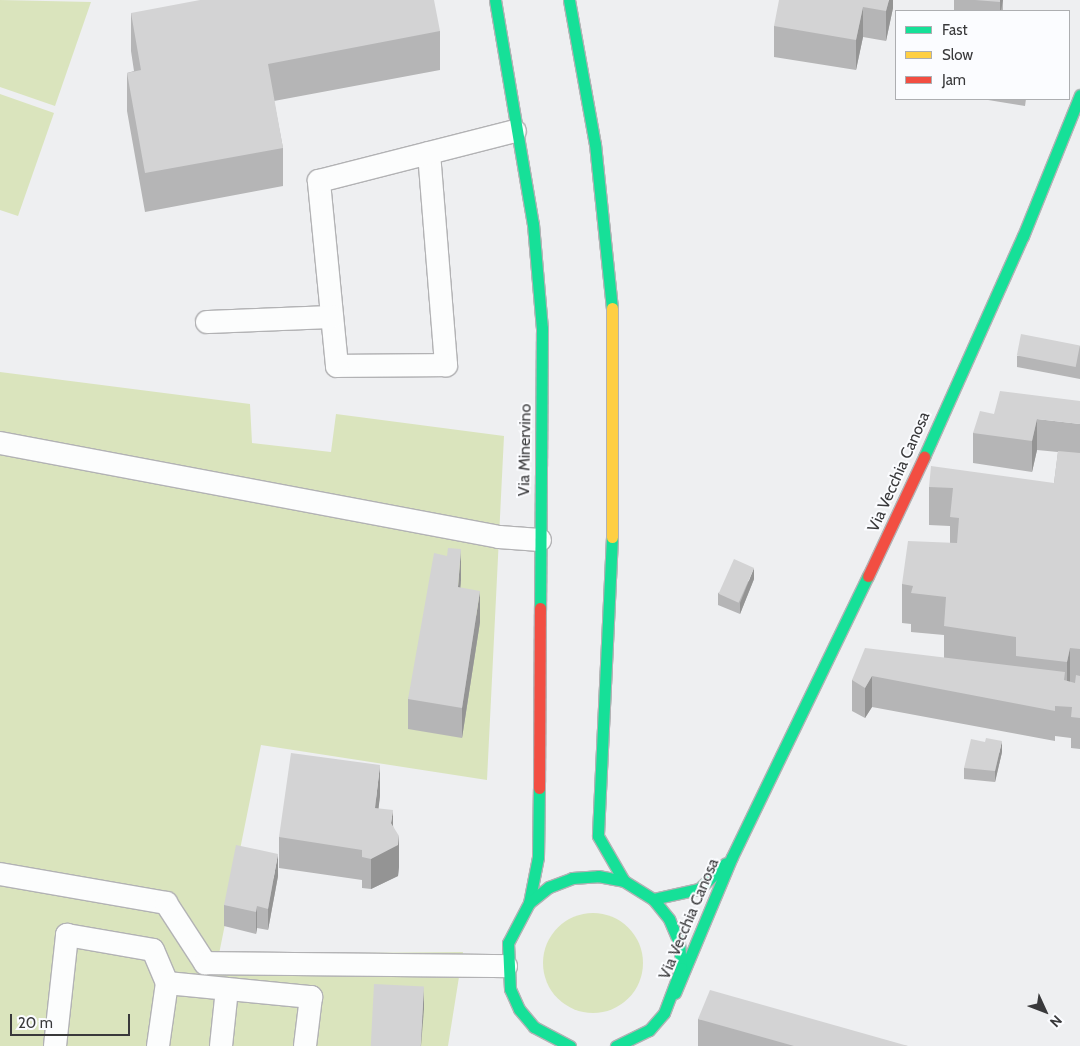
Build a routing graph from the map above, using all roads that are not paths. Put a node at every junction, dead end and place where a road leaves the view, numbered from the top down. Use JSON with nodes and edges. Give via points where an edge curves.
{"nodes":[{"id":1,"x":495,"y":0,"type":"edge"},
{"id":2,"x":570,"y":0,"type":"edge"},
{"id":3,"x":1080,"y":94,"type":"edge"},
{"id":4,"x":515,"y":131,"type":"junction"},
{"id":5,"x":429,"y":153,"type":"junction"},
{"id":6,"x":332,"y":318,"type":"junction"},
{"id":7,"x":207,"y":322,"type":"dead end"},
{"id":8,"x":0,"y":443,"type":"edge"},
{"id":9,"x":540,"y":540,"type":"junction"},
{"id":10,"x":732,"y":857,"type":"junction"},
{"id":11,"x":0,"y":874,"type":"edge"},
{"id":12,"x":624,"y":881,"type":"junction"},
{"id":13,"x":653,"y":899,"type":"junction"},
{"id":14,"x":529,"y":903,"type":"junction"},
{"id":15,"x":506,"y":966,"type":"junction"},
{"id":16,"x":167,"y":984,"type":"junction"},
{"id":17,"x":227,"y":989,"type":"junction"},
{"id":18,"x":675,"y":993,"type":"junction"},
{"id":19,"x":534,"y":1027,"type":"junction"},
{"id":20,"x":627,"y":1044,"type":"edge"},
{"id":21,"x":55,"y":1046,"type":"edge"},
{"id":22,"x":158,"y":1046,"type":"edge"},
{"id":23,"x":221,"y":1046,"type":"edge"},
{"id":24,"x":305,"y":1046,"type":"edge"},
{"id":25,"x":531,"y":1046,"type":"edge"},
{"id":26,"x":570,"y":1046,"type":"edge"},
{"id":27,"x":616,"y":1046,"type":"edge"}],
"edges":[{"from":1,"to":4,"type":"main road","name":"Via Minervino"},
{"from":2,"to":12,"type":"main road","via":[[600,180],[614,325],[612,560],[598,836]]},
{"from":3,"to":10,"type":"main road","name":"Via Vecchia Canosa","via":[[1023,236],[894,522]]},
{"from":4,"to":5,"type":"lane"},
{"from":4,"to":9,"type":"main road","name":"Via Minervino","via":[[533,224],[542,328]]},
{"from":5,"to":6,"type":"lane","via":[[319,181]]},
{"from":5,"to":6,"type":"lane","via":[[446,365],[337,366]]},
{"from":6,"to":7,"type":"lane"},
{"from":8,"to":9,"type":"lane","via":[[499,537]]},
{"from":9,"to":14,"type":"main road","name":"Via Minervino","via":[[538,857]]},
{"from":10,"to":13,"type":"main road","name":"Via Vecchia Canosa","via":[[699,889]]},
{"from":10,"to":18,"type":"main road","name":"Via Vecchia Canosa"},
{"from":11,"to":15,"type":"lane","via":[[166,903],[204,963]]},
{"from":12,"to":13,"type":"main road"},
{"from":12,"to":14,"type":"main road","via":[[598,876],[572,878],[549,887]]},
{"from":13,"to":18,"type":"main road","via":[[669,919],[678,943],[680,968]]},
{"from":14,"to":15,"type":"main road","via":[[508,943]]},
{"from":15,"to":19,"type":"main road","via":[[510,989]]},
{"from":16,"to":17,"type":"lane"},
{"from":16,"to":21,"type":"lane","via":[[153,950],[67,935]]},
{"from":16,"to":22,"type":"lane"},
{"from":17,"to":23,"type":"lane"},
{"from":17,"to":24,"type":"lane","via":[[311,996]]},
{"from":18,"to":20,"type":"main road","via":[[649,1030]]},
{"from":19,"to":25,"type":"main road"},
{"from":19,"to":26,"type":"main road"},
{"from":20,"to":27,"type":"main road"}]}
